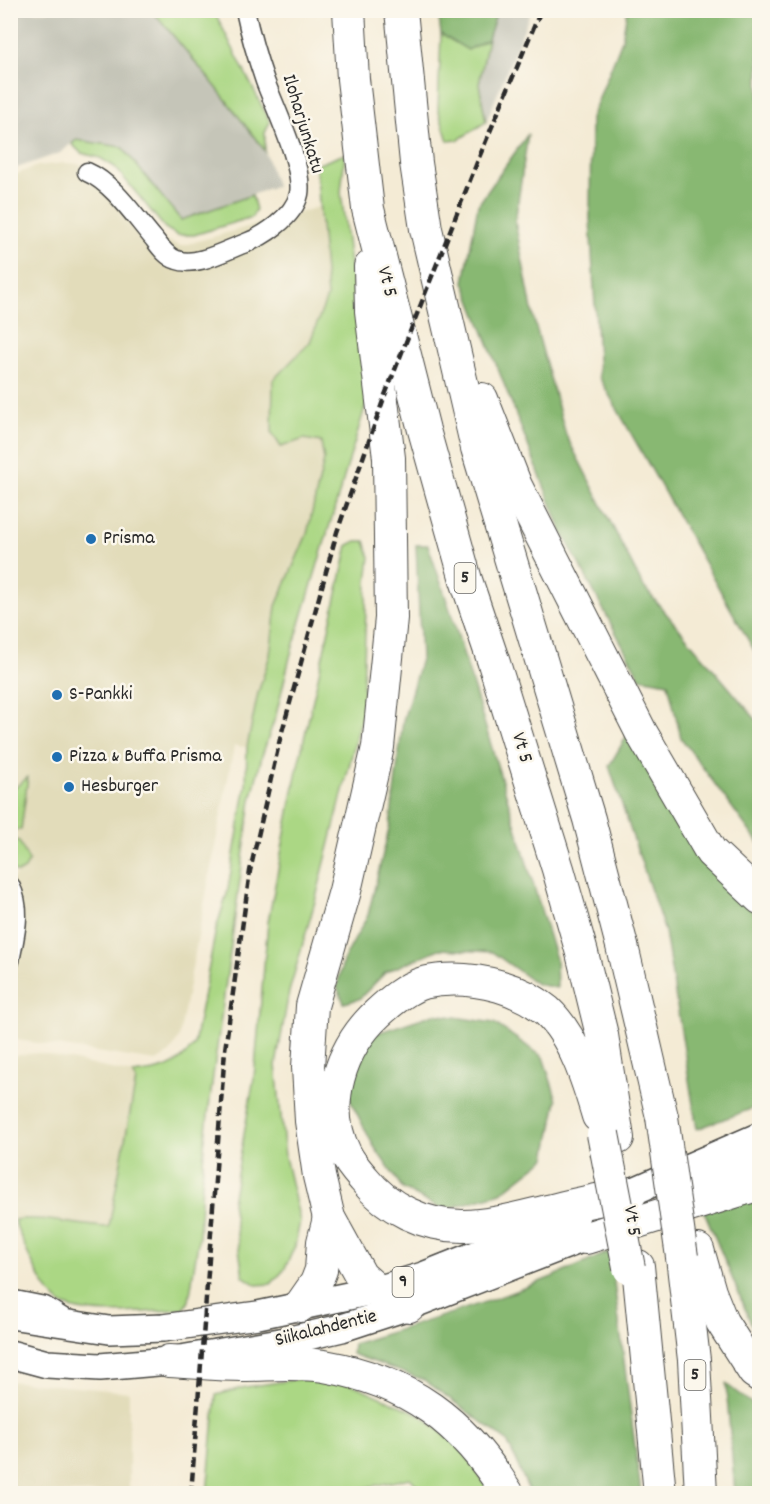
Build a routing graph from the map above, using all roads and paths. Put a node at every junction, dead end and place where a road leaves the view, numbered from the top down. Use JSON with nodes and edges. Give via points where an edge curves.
{"nodes":[{"id":1,"x":245,"y":10,"type":"edge"},
{"id":2,"x":349,"y":10,"type":"edge"},
{"id":3,"x":401,"y":10,"type":"edge"},
{"id":4,"x":87,"y":172,"type":"dead end"},
{"id":5,"x":368,"y":209,"type":"junction"},
{"id":6,"x":426,"y":229,"type":"junction"},
{"id":7,"x":10,"y":885,"type":"edge"},
{"id":8,"x":759,"y":898,"type":"edge"},
{"id":9,"x":10,"y":961,"type":"edge"},
{"id":10,"x":611,"y":1136,"type":"junction"},
{"id":11,"x":759,"y":1136,"type":"edge"},
{"id":12,"x":759,"y":1164,"type":"edge"},
{"id":13,"x":759,"y":1184,"type":"edge"},
{"id":14,"x":631,"y":1193,"type":"junction"},
{"id":15,"x":330,"y":1218,"type":"junction"},
{"id":16,"x":586,"y":1238,"type":"junction"},
{"id":17,"x":690,"y":1253,"type":"junction"},
{"id":18,"x":377,"y":1290,"type":"junction"},
{"id":19,"x":10,"y":1299,"type":"edge"},
{"id":20,"x":300,"y":1306,"type":"junction"},
{"id":21,"x":409,"y":1306,"type":"junction"},
{"id":22,"x":10,"y":1315,"type":"edge"},
{"id":23,"x":79,"y":1327,"type":"junction"},
{"id":24,"x":10,"y":1354,"type":"edge"},
{"id":25,"x":169,"y":1361,"type":"junction"},
{"id":26,"x":759,"y":1376,"type":"edge"},
{"id":27,"x":508,"y":1494,"type":"edge"},
{"id":28,"x":659,"y":1494,"type":"edge"},
{"id":29,"x":701,"y":1494,"type":"edge"}],
"edges":[{"from":1,"to":4,"type":"street","name":"Iloharjunkatu","via":[[258,61],[298,177],[299,195],[276,226],[256,239],[202,259],[176,260],[106,184]]},
{"from":2,"to":5,"type":"highway","name":"Vt 5","number":"5"},
{"from":3,"to":6,"type":"highway"},
{"from":5,"to":10,"type":"highway","name":"Vt 5","number":"5","via":[[466,580],[582,953],[602,1035]]},
{"from":5,"to":15,"type":"highway","via":[[371,311],[389,458],[391,618],[374,767],[345,891],[312,1006],[308,1067],[311,1121]]},
{"from":6,"to":8,"type":"highway","via":[[473,377],[516,486],[641,732],[711,852]]},
{"from":6,"to":17,"type":"highway","via":[[477,448],[589,819],[665,1116]]},
{"from":7,"to":9,"type":"street","via":[[19,910]]},
{"from":10,"to":14,"type":"highway","via":[[585,1070],[547,1012],[517,992],[486,982],[453,979],[421,984],[392,1000],[366,1024],[347,1050],[338,1076],[336,1126],[345,1153],[372,1189],[399,1211],[461,1226],[500,1223]]},
{"from":10,"to":28,"type":"highway","name":"Vt 5","number":"5","via":[[634,1267]]},
{"from":11,"to":14,"type":"main road","name":"Siikalahdentie","number":"9"},
{"from":12,"to":16,"type":"main road","name":"Siikalahdentie","number":"9"},
{"from":13,"to":16,"type":"highway"},
{"from":14,"to":18,"type":"main road","name":"Siikalahdentie","number":"9","via":[[423,1276]]},
{"from":15,"to":18,"type":"highway","via":[[361,1276]]},
{"from":15,"to":20,"type":"highway","via":[[321,1270]]},
{"from":16,"to":21,"type":"main road","name":"Siikalahdentie","number":"9"},
{"from":17,"to":26,"type":"highway","via":[[722,1322]]},
{"from":17,"to":29,"type":"highway","number":"5"},
{"from":18,"to":20,"type":"main road","name":"Siikalahdentie","number":"9"},
{"from":18,"to":21,"type":"highway"},
{"from":19,"to":23,"type":"street","via":[[45,1305]]},
{"from":20,"to":23,"type":"main road","name":"Siikalahdentie","number":"9","via":[[163,1328]]},
{"from":21,"to":25,"type":"main road","name":"Siikalahdentie","number":"9","via":[[286,1341]]},
{"from":22,"to":23,"type":"main road","name":"Siikalahdentie","number":"9"},
{"from":24,"to":25,"type":"main road","name":"Siikalahdentie","number":"9","via":[[46,1364],[100,1367]]},
{"from":25,"to":27,"type":"highway","via":[[322,1366],[390,1385],[448,1420],[475,1446]]}]}
